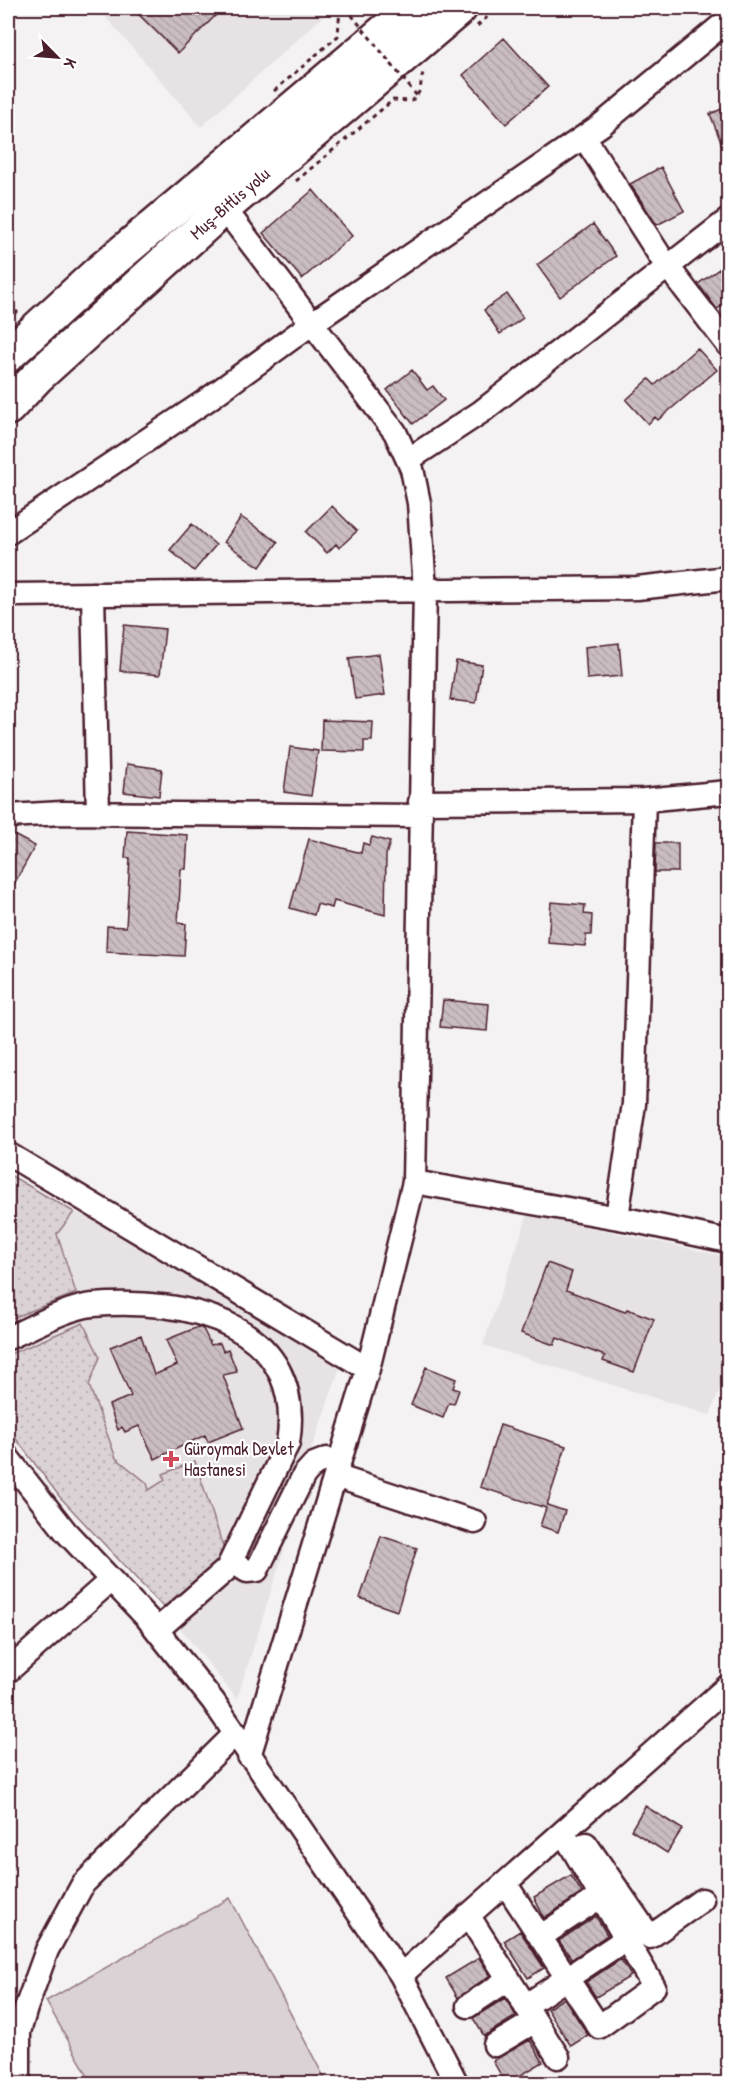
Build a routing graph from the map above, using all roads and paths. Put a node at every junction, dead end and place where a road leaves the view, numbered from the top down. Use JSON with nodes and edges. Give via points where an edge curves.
{"nodes":[{"id":1,"x":340,"y":8,"type":"edge"},
{"id":2,"x":346,"y":8,"type":"edge"},
{"id":3,"x":359,"y":8,"type":"edge"},
{"id":4,"x":371,"y":8,"type":"edge"},
{"id":5,"x":412,"y":8,"type":"edge"},
{"id":6,"x":460,"y":8,"type":"edge"},
{"id":7,"x":729,"y":20,"type":"edge"},
{"id":8,"x":338,"y":36,"type":"dead end"},
{"id":9,"x":422,"y":73,"type":"dead end"},
{"id":10,"x":417,"y":96,"type":"junction"},
{"id":11,"x":584,"y":137,"type":"junction"},
{"id":12,"x":293,"y":183,"type":"dead end"},
{"id":13,"x":224,"y":208,"type":"junction"},
{"id":14,"x":729,"y":220,"type":"edge"},
{"id":15,"x":668,"y":266,"type":"junction"},
{"id":16,"x":311,"y":324,"type":"junction"},
{"id":17,"x":729,"y":345,"type":"edge"},
{"id":18,"x":9,"y":352,"type":"edge"},
{"id":19,"x":8,"y":408,"type":"edge"},
{"id":20,"x":408,"y":460,"type":"junction"},
{"id":21,"x":8,"y":533,"type":"edge"},
{"id":22,"x":729,"y":578,"type":"edge"},
{"id":23,"x":425,"y":590,"type":"junction"},
{"id":24,"x":93,"y":594,"type":"junction"},
{"id":25,"x":8,"y":595,"type":"edge"},
{"id":26,"x":729,"y":792,"type":"edge"},
{"id":27,"x":644,"y":800,"type":"junction"},
{"id":28,"x":420,"y":809,"type":"junction"},
{"id":29,"x":99,"y":814,"type":"junction"},
{"id":30,"x":8,"y":816,"type":"edge"},
{"id":31,"x":8,"y":1154,"type":"edge"},
{"id":32,"x":414,"y":1182,"type":"junction"},
{"id":33,"x":617,"y":1217,"type":"junction"},
{"id":34,"x":729,"y":1241,"type":"edge"},
{"id":35,"x":8,"y":1338,"type":"edge"},
{"id":36,"x":368,"y":1369,"type":"junction"},
{"id":37,"x":8,"y":1458,"type":"edge"},
{"id":38,"x":337,"y":1469,"type":"junction"},
{"id":39,"x":475,"y":1522,"type":"dead end"},
{"id":40,"x":231,"y":1561,"type":"junction"},
{"id":41,"x":111,"y":1580,"type":"junction"},
{"id":42,"x":157,"y":1630,"type":"junction"},
{"id":43,"x":8,"y":1671,"type":"edge"},
{"id":44,"x":729,"y":1686,"type":"edge"},
{"id":45,"x":235,"y":1734,"type":"junction"},
{"id":46,"x":249,"y":1756,"type":"junction"},
{"id":47,"x":568,"y":1828,"type":"junction"},
{"id":48,"x":505,"y":1883,"type":"junction"},
{"id":49,"x":601,"y":1896,"type":"junction"},
{"id":50,"x":702,"y":1900,"type":"dead end"},
{"id":51,"x":468,"y":1915,"type":"junction"},
{"id":52,"x":540,"y":1937,"type":"junction"},
{"id":53,"x":626,"y":1939,"type":"junction"},
{"id":54,"x":401,"y":1975,"type":"junction"},
{"id":55,"x":567,"y":1978,"type":"junction"},
{"id":56,"x":508,"y":1979,"type":"junction"},
{"id":57,"x":468,"y":2006,"type":"dead end"},
{"id":58,"x":530,"y":2013,"type":"junction"},
{"id":59,"x":495,"y":2045,"type":"dead end"},
{"id":60,"x":558,"y":2057,"type":"dead end"},
{"id":61,"x":19,"y":2084,"type":"edge"},
{"id":62,"x":457,"y":2084,"type":"edge"}],
"edges":[{"from":1,"to":8,"type":"path"},
{"from":2,"to":10,"type":"path","bridge":true},
{"from":3,"to":4,"type":"path"},
{"from":5,"to":18,"type":"highway","name":"Muş-Bitlis yolu"},
{"from":6,"to":13,"type":"highway","name":"Muş-Bitlis yolu"},
{"from":7,"to":11,"type":"street"},
{"from":9,"to":10,"type":"path"},
{"from":10,"to":12,"type":"path","via":[[411,101],[393,100]]},
{"from":11,"to":15,"type":"street"},
{"from":11,"to":16,"type":"street"},
{"from":13,"to":16,"type":"street"},
{"from":13,"to":19,"type":"highway","name":"Muş-Bitlis yolu","via":[[37,377]]},
{"from":14,"to":15,"type":"street"},
{"from":15,"to":17,"type":"street"},
{"from":15,"to":20,"type":"street","via":[[481,412]]},
{"from":16,"to":20,"type":"street","via":[[395,432]]},
{"from":16,"to":21,"type":"street","via":[[207,400]]},
{"from":20,"to":23,"type":"street","via":[[419,503]]},
{"from":22,"to":23,"type":"street","via":[[638,588]]},
{"from":23,"to":24,"type":"street"},
{"from":23,"to":28,"type":"street"},
{"from":24,"to":25,"type":"street"},
{"from":24,"to":29,"type":"street"},
{"from":26,"to":27,"type":"street"},
{"from":27,"to":28,"type":"street"},
{"from":27,"to":33,"type":"street","via":[[634,1104]]},
{"from":28,"to":29,"type":"street"},
{"from":28,"to":32,"type":"street"},
{"from":29,"to":30,"type":"street"},
{"from":31,"to":36,"type":"street"},
{"from":32,"to":33,"type":"street"},
{"from":32,"to":36,"type":"street"},
{"from":33,"to":34,"type":"street"},
{"from":35,"to":40,"type":"street","via":[[91,1305],[161,1306],[189,1311],[255,1339],[275,1362],[287,1390],[292,1420],[288,1443]]},
{"from":36,"to":38,"type":"street"},
{"from":37,"to":41,"type":"street","via":[[66,1532]]},
{"from":38,"to":39,"type":"street"},
{"from":38,"to":40,"type":"street","via":[[327,1459],[308,1469],[257,1570],[247,1571]]},
{"from":38,"to":46,"type":"street"},
{"from":40,"to":42,"type":"street"},
{"from":41,"to":42,"type":"street"},
{"from":41,"to":43,"type":"street"},
{"from":42,"to":45,"type":"street"},
{"from":44,"to":47,"type":"street"},
{"from":45,"to":46,"type":"street"},
{"from":45,"to":61,"type":"street","via":[[83,1884],[47,1950],[26,2008],[19,2032]]},
{"from":46,"to":54,"type":"street"},
{"from":47,"to":48,"type":"street"},
{"from":47,"to":49,"type":"street"},
{"from":47,"to":50,"type":"street","via":[[650,1937]]},
{"from":48,"to":51,"type":"street"},
{"from":48,"to":52,"type":"street"},
{"from":49,"to":52,"type":"street"},
{"from":49,"to":53,"type":"street"},
{"from":51,"to":54,"type":"street"},
{"from":51,"to":56,"type":"street"},
{"from":52,"to":55,"type":"street"},
{"from":53,"to":55,"type":"street"},
{"from":53,"to":55,"type":"street","via":[[654,1987],[599,2027]]},
{"from":54,"to":62,"type":"street"},
{"from":55,"to":58,"type":"street"},
{"from":56,"to":57,"type":"street"},
{"from":56,"to":58,"type":"street"},
{"from":58,"to":59,"type":"street"},
{"from":58,"to":60,"type":"street"}]}
